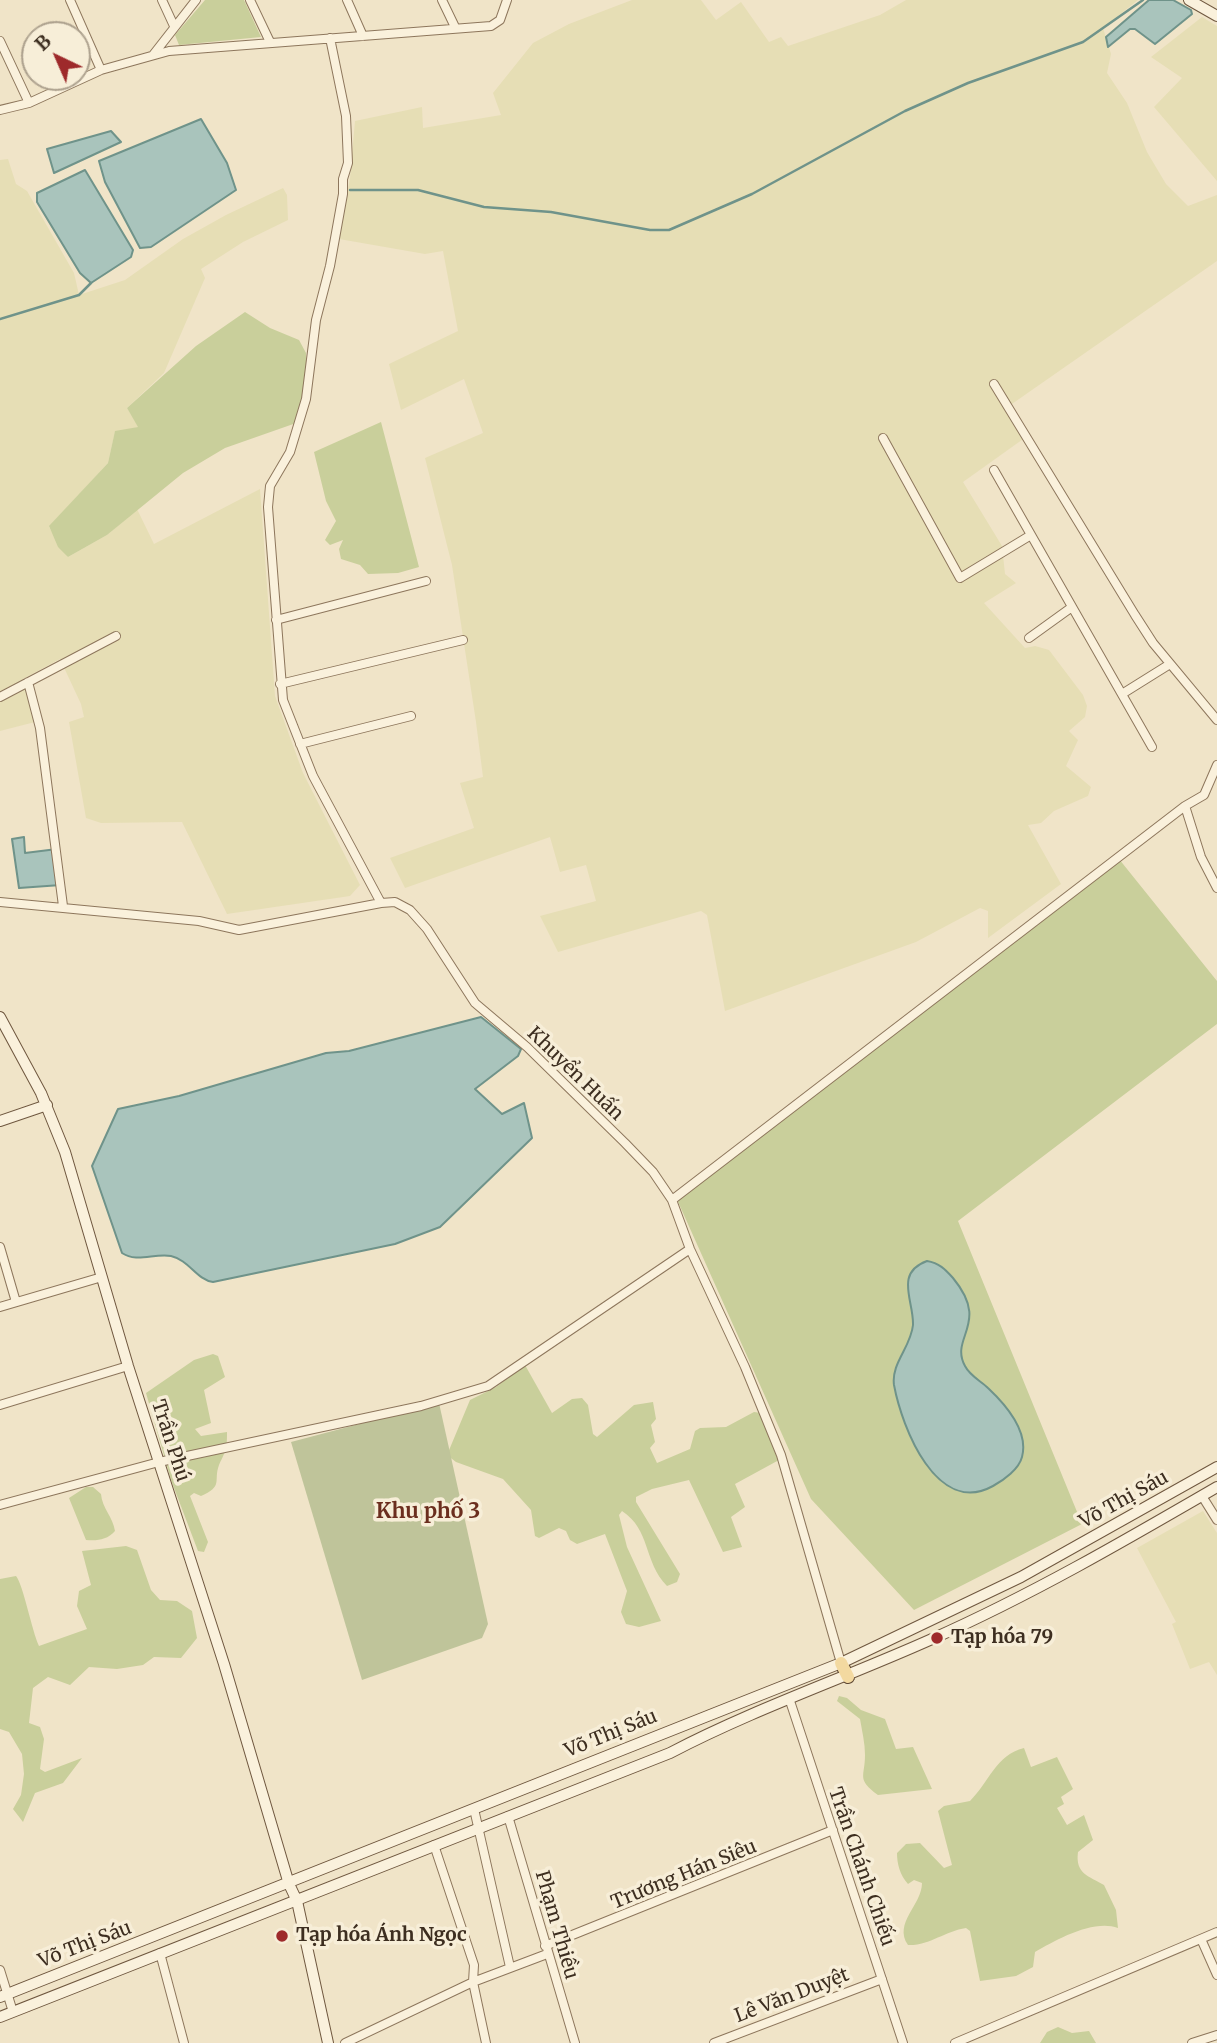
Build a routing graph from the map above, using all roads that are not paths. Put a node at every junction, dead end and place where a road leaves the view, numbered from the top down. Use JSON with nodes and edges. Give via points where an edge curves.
{"nodes":[{"id":1,"x":69,"y":0,"type":"edge"},
{"id":2,"x":162,"y":0,"type":"edge"},
{"id":3,"x":196,"y":0,"type":"edge"},
{"id":4,"x":250,"y":0,"type":"edge"},
{"id":5,"x":347,"y":0,"type":"edge"},
{"id":6,"x":442,"y":0,"type":"edge"},
{"id":7,"x":506,"y":0,"type":"edge"},
{"id":8,"x":1189,"y":0,"type":"edge"},
{"id":9,"x":1217,"y":16,"type":"edge"},
{"id":10,"x":174,"y":26,"type":"junction"},
{"id":11,"x":455,"y":27,"type":"junction"},
{"id":12,"x":363,"y":36,"type":"junction"},
{"id":13,"x":330,"y":38,"type":"junction"},
{"id":14,"x":0,"y":41,"type":"edge"},
{"id":15,"x":270,"y":42,"type":"junction"},
{"id":16,"x":153,"y":55,"type":"junction"},
{"id":17,"x":101,"y":69,"type":"junction"},
{"id":18,"x":29,"y":103,"type":"junction"},
{"id":19,"x":0,"y":110,"type":"edge"},
{"id":20,"x":994,"y":384,"type":"dead end"},
{"id":21,"x":883,"y":438,"type":"dead end"},
{"id":22,"x":994,"y":470,"type":"dead end"},
{"id":23,"x":1031,"y":535,"type":"junction"},
{"id":24,"x":426,"y":581,"type":"dead end"},
{"id":25,"x":1073,"y":607,"type":"junction"},
{"id":26,"x":276,"y":620,"type":"junction"},
{"id":27,"x":116,"y":636,"type":"dead end"},
{"id":28,"x":1029,"y":638,"type":"dead end"},
{"id":29,"x":463,"y":640,"type":"dead end"},
{"id":30,"x":1170,"y":664,"type":"junction"},
{"id":31,"x":28,"y":682,"type":"junction"},
{"id":32,"x":280,"y":684,"type":"junction"},
{"id":33,"x":1122,"y":694,"type":"junction"},
{"id":34,"x":0,"y":697,"type":"edge"},
{"id":35,"x":411,"y":716,"type":"dead end"},
{"id":36,"x":1217,"y":720,"type":"edge"},
{"id":37,"x":300,"y":744,"type":"junction"},
{"id":38,"x":1152,"y":747,"type":"dead end"},
{"id":39,"x":1217,"y":765,"type":"edge"},
{"id":40,"x":1185,"y":806,"type":"junction"},
{"id":41,"x":1217,"y":888,"type":"edge"},
{"id":42,"x":0,"y":902,"type":"edge"},
{"id":43,"x":381,"y":903,"type":"junction"},
{"id":44,"x":63,"y":906,"type":"junction"},
{"id":45,"x":1,"y":1019,"type":"edge"},
{"id":46,"x":47,"y":1105,"type":"junction"},
{"id":47,"x":0,"y":1121,"type":"edge"},
{"id":48,"x":672,"y":1200,"type":"junction"},
{"id":49,"x":0,"y":1247,"type":"edge"},
{"id":50,"x":690,"y":1249,"type":"junction"},
{"id":51,"x":102,"y":1277,"type":"junction"},
{"id":52,"x":16,"y":1302,"type":"junction"},
{"id":53,"x":0,"y":1307,"type":"edge"},
{"id":54,"x":128,"y":1366,"type":"junction"},
{"id":55,"x":0,"y":1405,"type":"edge"},
{"id":56,"x":159,"y":1462,"type":"junction"},
{"id":57,"x":1217,"y":1467,"type":"edge"},
{"id":58,"x":1217,"y":1487,"type":"edge"},
{"id":59,"x":1202,"y":1496,"type":"junction"},
{"id":60,"x":0,"y":1505,"type":"edge"},
{"id":61,"x":1217,"y":1520,"type":"edge"},
{"id":62,"x":841,"y":1663,"type":"junction"},
{"id":63,"x":848,"y":1677,"type":"junction"},
{"id":64,"x":790,"y":1701,"type":"junction"},
{"id":65,"x":474,"y":1809,"type":"junction"},
{"id":66,"x":508,"y":1816,"type":"junction"},
{"id":67,"x":477,"y":1826,"type":"junction"},
{"id":68,"x":833,"y":1830,"type":"junction"},
{"id":69,"x":434,"y":1845,"type":"junction"},
{"id":70,"x":289,"y":1884,"type":"junction"},
{"id":71,"x":297,"y":1901,"type":"junction"},
{"id":72,"x":1217,"y":1932,"type":"edge"},
{"id":73,"x":1201,"y":1939,"type":"junction"},
{"id":74,"x":546,"y":1950,"type":"junction"},
{"id":75,"x":160,"y":1953,"type":"junction"},
{"id":76,"x":510,"y":1967,"type":"junction"},
{"id":77,"x":0,"y":1970,"type":"edge"},
{"id":78,"x":1217,"y":1975,"type":"edge"},
{"id":79,"x":882,"y":1979,"type":"junction"},
{"id":80,"x":473,"y":1982,"type":"junction"},
{"id":81,"x":4,"y":1996,"type":"edge"},
{"id":82,"x":13,"y":2012,"type":"junction"},
{"id":83,"x":0,"y":2017,"type":"edge"},
{"id":84,"x":1217,"y":2035,"type":"edge"},
{"id":85,"x":184,"y":2043,"type":"edge"},
{"id":86,"x":328,"y":2043,"type":"edge"},
{"id":87,"x":345,"y":2043,"type":"edge"},
{"id":88,"x":486,"y":2043,"type":"edge"},
{"id":89,"x":575,"y":2043,"type":"edge"},
{"id":90,"x":715,"y":2043,"type":"edge"},
{"id":91,"x":903,"y":2043,"type":"edge"},
{"id":92,"x":955,"y":2043,"type":"edge"},
{"id":93,"x":1192,"y":2043,"type":"edge"}],
"edges":[{"from":1,"to":17,"type":"street"},
{"from":2,"to":10,"type":"street"},
{"from":3,"to":10,"type":"street"},
{"from":4,"to":15,"type":"street"},
{"from":5,"to":12,"type":"street"},
{"from":6,"to":11,"type":"street"},
{"from":7,"to":11,"type":"street","via":[[494,25]]},
{"from":8,"to":9,"type":"main road"},
{"from":10,"to":16,"type":"street"},
{"from":11,"to":12,"type":"street"},
{"from":12,"to":13,"type":"street"},
{"from":13,"to":15,"type":"street"},
{"from":13,"to":26,"type":"street","via":[[346,116],[349,158],[316,320],[306,399],[289,452],[268,496]]},
{"from":14,"to":18,"type":"street"},
{"from":15,"to":16,"type":"street"},
{"from":16,"to":17,"type":"street"},
{"from":17,"to":18,"type":"street"},
{"from":18,"to":19,"type":"street"},
{"from":20,"to":30,"type":"street","via":[[1135,615]]},
{"from":21,"to":23,"type":"street","via":[[960,578]]},
{"from":22,"to":23,"type":"street"},
{"from":23,"to":25,"type":"street"},
{"from":24,"to":26,"type":"street"},
{"from":25,"to":28,"type":"street"},
{"from":25,"to":33,"type":"street"},
{"from":26,"to":32,"type":"street"},
{"from":27,"to":31,"type":"street"},
{"from":29,"to":32,"type":"street"},
{"from":30,"to":33,"type":"street"},
{"from":30,"to":36,"type":"street"},
{"from":31,"to":34,"type":"street"},
{"from":31,"to":44,"type":"street","via":[[42,740]]},
{"from":32,"to":37,"type":"street"},
{"from":33,"to":38,"type":"street"},
{"from":35,"to":37,"type":"street"},
{"from":37,"to":43,"type":"street"},
{"from":39,"to":40,"type":"street","via":[[1204,795]]},
{"from":40,"to":41,"type":"street","via":[[1201,857]]},
{"from":40,"to":48,"type":"street"},
{"from":42,"to":44,"type":"street","name":"Khuyển Huấn"},
{"from":43,"to":44,"type":"street","name":"Khuyển Huấn","via":[[239,930],[200,921]]},
{"from":43,"to":48,"type":"street","name":"Khuyển Huấn","via":[[395,902],[410,910],[475,1003],[625,1143]]},
{"from":45,"to":46,"type":"main road","name":"Trần Phú"},
{"from":46,"to":47,"type":"main road"},
{"from":46,"to":51,"type":"main road","name":"Trần Phú"},
{"from":48,"to":50,"type":"street","name":"Khuyển Huấn"},
{"from":49,"to":52,"type":"street"},
{"from":50,"to":56,"type":"street","via":[[488,1387],[421,1406]]},
{"from":50,"to":62,"type":"street","name":"Khuyển Huấn","via":[[780,1455]]},
{"from":51,"to":52,"type":"street"},
{"from":51,"to":54,"type":"main road","name":"Trần Phú"},
{"from":52,"to":53,"type":"street"},
{"from":54,"to":55,"type":"street"},
{"from":54,"to":56,"type":"main road","name":"Trần Phú"},
{"from":56,"to":60,"type":"street"},
{"from":56,"to":70,"type":"main road","name":"Trần Phú"},
{"from":57,"to":62,"type":"main road","name":"Võ Thị Sáu","via":[[1021,1577]]},
{"from":58,"to":59,"type":"main road","name":"Võ Thị Sáu"},
{"from":59,"to":61,"type":"street"},
{"from":59,"to":63,"type":"main road","name":"Võ Thị Sáu","via":[[1022,1596]]},
{"from":62,"to":63,"type":"main road"},
{"from":62,"to":65,"type":"main road","name":"Võ Thị Sáu"},
{"from":63,"to":64,"type":"main road","name":"Võ Thị Sáu"},
{"from":64,"to":66,"type":"main road","name":"Võ Thị Sáu"},
{"from":64,"to":68,"type":"street","name":"Trần Chánh Chiếu"},
{"from":65,"to":67,"type":"street"},
{"from":65,"to":70,"type":"main road","name":"Võ Thị Sáu"},
{"from":66,"to":67,"type":"main road","name":"Võ Thị Sáu"},
{"from":66,"to":74,"type":"street","name":"Phạm Thiều"},
{"from":67,"to":69,"type":"main road","name":"Võ Thị Sáu"},
{"from":67,"to":76,"type":"street"},
{"from":68,"to":74,"type":"street","name":"Trương Hán Siêu"},
{"from":68,"to":79,"type":"street","name":"Trần Chánh Chiếu"},
{"from":69,"to":71,"type":"main road","name":"Võ Thị Sáu"},
{"from":69,"to":80,"type":"street","via":[[474,1965]]},
{"from":70,"to":71,"type":"main road","name":"Trần Phú"},
{"from":70,"to":81,"type":"main road","name":"Võ Thị Sáu"},
{"from":71,"to":75,"type":"main road","name":"Võ Thị Sáu"},
{"from":71,"to":86,"type":"main road","name":"Trần Phú"},
{"from":72,"to":73,"type":"street"},
{"from":73,"to":78,"type":"street"},
{"from":73,"to":92,"type":"street"},
{"from":74,"to":76,"type":"street","name":"Trương Hán Siêu"},
{"from":74,"to":89,"type":"street","name":"Phạm Thiều"},
{"from":75,"to":82,"type":"main road","name":"Võ Thị Sáu"},
{"from":75,"to":85,"type":"street"},
{"from":76,"to":80,"type":"street","name":"Trương Hán Siêu"},
{"from":77,"to":81,"type":"street"},
{"from":79,"to":90,"type":"street","name":"Lê Văn Duyệt"},
{"from":79,"to":91,"type":"street","name":"Trần Chánh Chiếu"},
{"from":80,"to":87,"type":"street","name":"Trương Hán Siêu"},
{"from":80,"to":88,"type":"street"},
{"from":81,"to":82,"type":"street"},
{"from":82,"to":83,"type":"main road","name":"Võ Thị Sáu"},
{"from":84,"to":93,"type":"street"}]}
